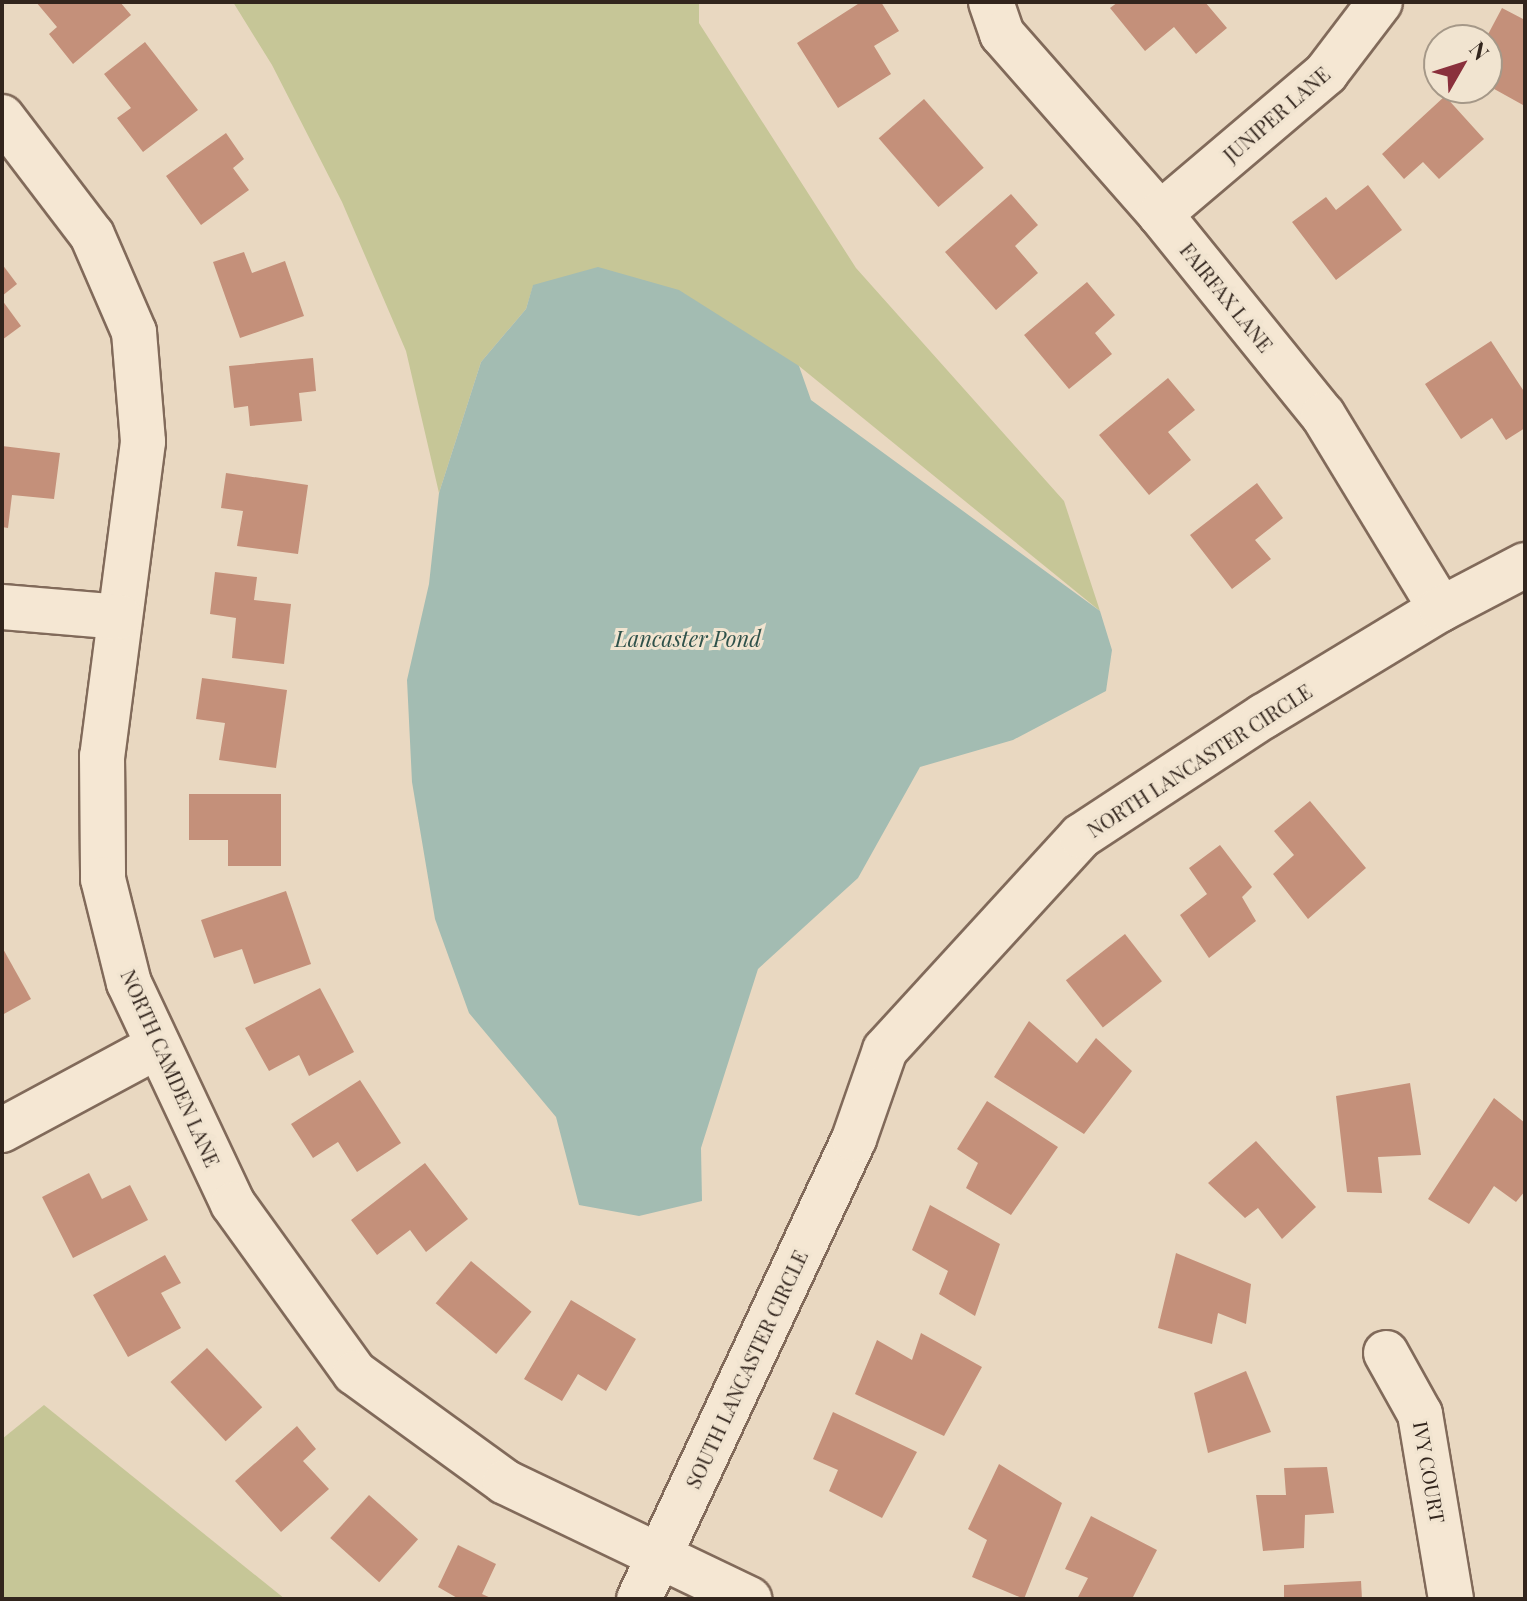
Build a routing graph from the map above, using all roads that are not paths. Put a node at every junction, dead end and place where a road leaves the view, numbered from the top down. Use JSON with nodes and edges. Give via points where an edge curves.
{"nodes":[{"id":1,"x":991,"y":2,"type":"edge"},
{"id":2,"x":1380,"y":2,"type":"edge"},
{"id":3,"x":2,"y":117,"type":"edge"},
{"id":4,"x":1160,"y":214,"type":"junction"},
{"id":5,"x":1525,"y":565,"type":"edge"},
{"id":6,"x":2,"y":607,"type":"edge"},
{"id":7,"x":1441,"y":609,"type":"junction"},
{"id":8,"x":120,"y":617,"type":"junction"},
{"id":9,"x":158,"y":1046,"type":"junction"},
{"id":10,"x":2,"y":1130,"type":"edge"},
{"id":11,"x":854,"y":1139,"type":"joint"},
{"id":12,"x":1386,"y":1353,"type":"dead end"},
{"id":13,"x":658,"y":1559,"type":"junction"},
{"id":14,"x":639,"y":1599,"type":"edge"},
{"id":15,"x":749,"y":1599,"type":"edge"},
{"id":16,"x":1451,"y":1599,"type":"edge"}],
"edges":[{"from":1,"to":4,"type":"street","name":"FAIRFAX LANE","via":[[1002,34]]},
{"from":2,"to":4,"type":"street","name":"JUNIPER LANE","via":[[1326,73]]},
{"from":3,"to":8,"type":"street","name":"NORTH CAMDEN LANE","via":[[92,235],[134,332],[143,442]]},
{"from":4,"to":7,"type":"street","name":"FAIRFAX LANE","via":[[1323,415]]},
{"from":5,"to":7,"type":"street","name":"NORTH LANCASTER CIRCLE"},
{"from":6,"to":8,"type":"street"},
{"from":7,"to":11,"type":"street","name":"NORTH LANCASTER CIRCLE","via":[[1081,836],[885,1050]]},
{"from":8,"to":9,"type":"street","name":"NORTH CAMDEN LANE","via":[[102,756],[103,879],[129,983]]},
{"from":9,"to":10,"type":"street"},
{"from":9,"to":13,"type":"street","name":"NORTH CAMDEN LANE","via":[[233,1204],[355,1373],[505,1482]]},
{"from":11,"to":13,"type":"street","name":"SOUTH LANCASTER CIRCLE"},
{"from":12,"to":16,"type":"street","name":"IVY COURT","via":[[1420,1414]]},
{"from":13,"to":14,"type":"street","name":"SOUTH LANCASTER CIRCLE"},
{"from":13,"to":15,"type":"street","name":"NORTH CAMDEN LANE"}]}
